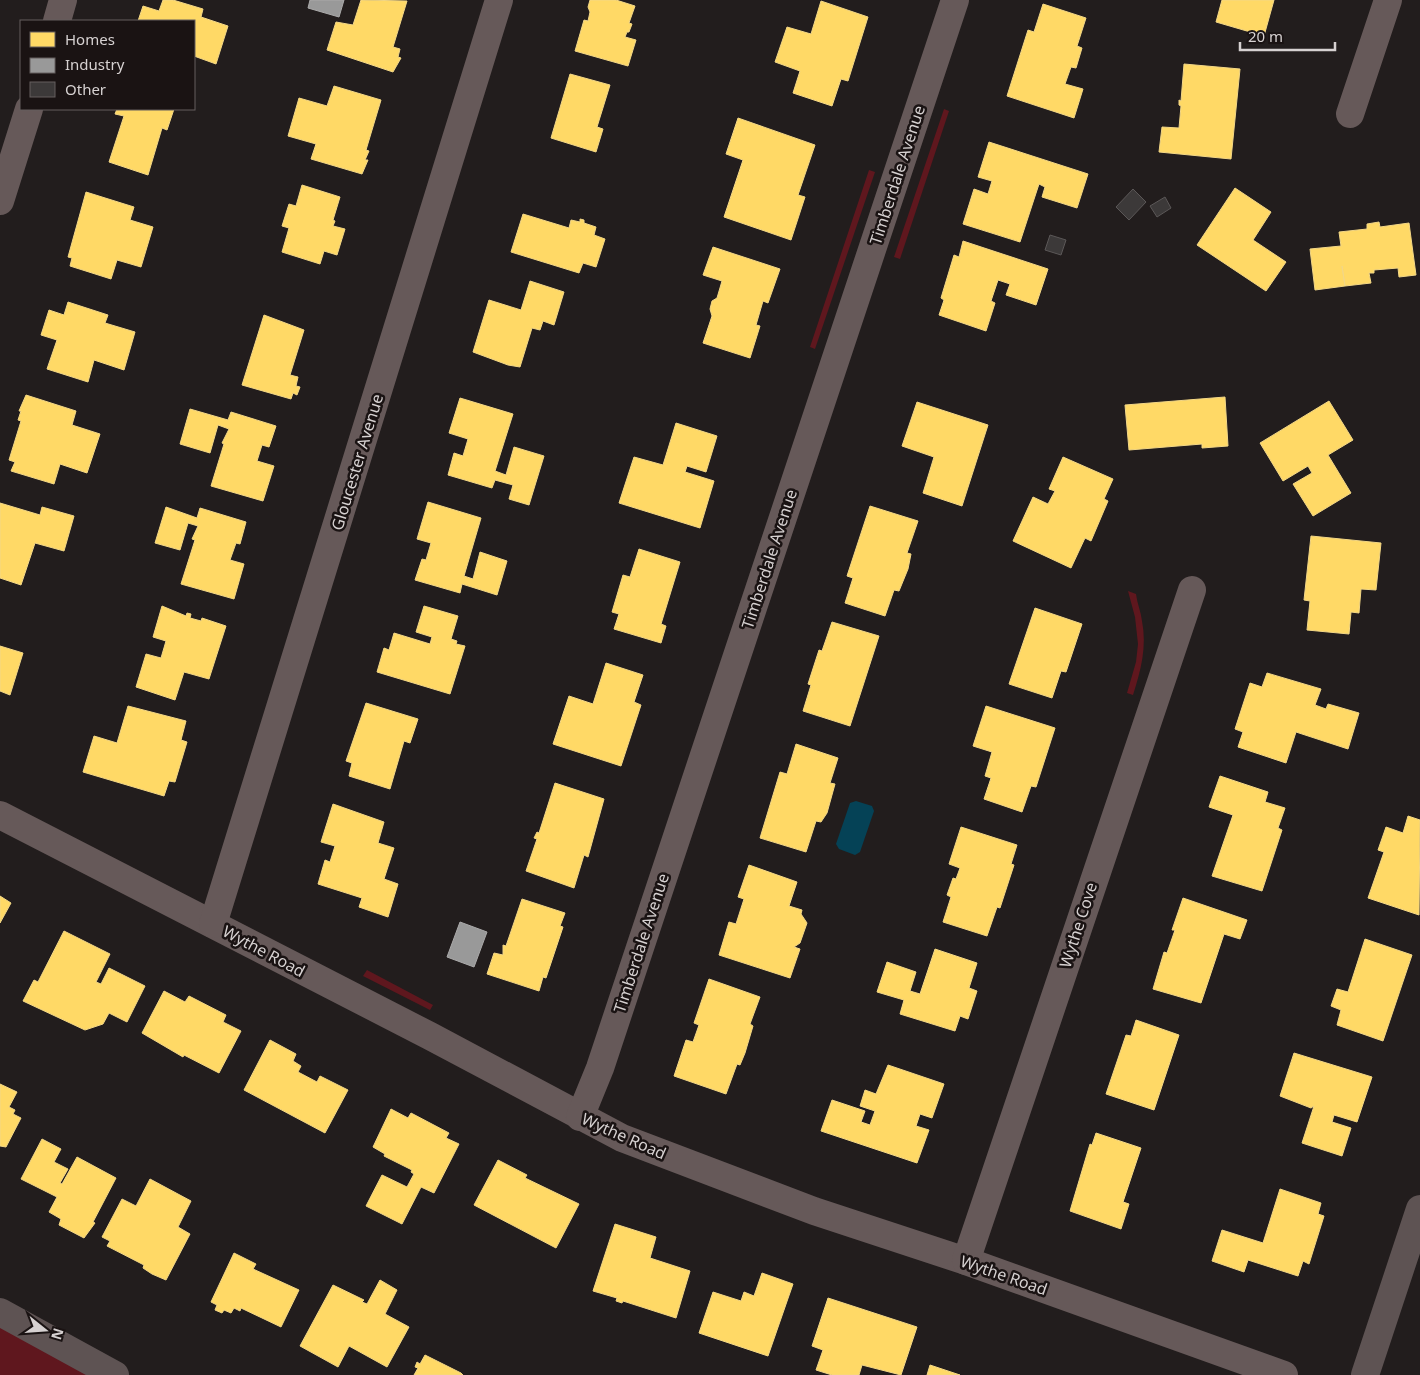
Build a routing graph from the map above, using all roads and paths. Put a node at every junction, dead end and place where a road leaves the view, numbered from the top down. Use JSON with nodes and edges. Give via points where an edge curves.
{"nodes":[{"id":1,"x":63,"y":0,"type":"edge"},
{"id":2,"x":499,"y":0,"type":"edge"},
{"id":3,"x":955,"y":0,"type":"edge"},
{"id":4,"x":1388,"y":0,"type":"edge"},
{"id":5,"x":57,"y":20,"type":"edge"},
{"id":6,"x":29,"y":110,"type":"edge"},
{"id":7,"x":1350,"y":114,"type":"dead end"},
{"id":8,"x":0,"y":201,"type":"edge"},
{"id":9,"x":1192,"y":590,"type":"dead end"},
{"id":10,"x":0,"y":815,"type":"edge"},
{"id":11,"x":213,"y":924,"type":"junction"},
{"id":12,"x":580,"y":1117,"type":"junction"},
{"id":13,"x":1420,"y":1209,"type":"edge"},
{"id":14,"x":966,"y":1261,"type":"junction"},
{"id":15,"x":0,"y":1312,"type":"edge"},
{"id":16,"x":115,"y":1375,"type":"edge"},
{"id":17,"x":1284,"y":1375,"type":"edge"},
{"id":18,"x":1365,"y":1375,"type":"edge"}],
"edges":[{"from":1,"to":5,"type":"street"},
{"from":2,"to":11,"type":"street","name":"Gloucester Avenue"},
{"from":3,"to":12,"type":"street","name":"Timberdale Avenue","via":[[600,1068]]},
{"from":4,"to":7,"type":"street"},
{"from":6,"to":8,"type":"street"},
{"from":9,"to":14,"type":"street","name":"Wythe Cove"},
{"from":10,"to":11,"type":"street","name":"Wythe Road"},
{"from":11,"to":12,"type":"street","name":"Wythe Road"},
{"from":12,"to":14,"type":"street","name":"Wythe Road","via":[[622,1138],[805,1207]]},
{"from":13,"to":18,"type":"street"},
{"from":14,"to":17,"type":"street","name":"Wythe Road"},
{"from":15,"to":16,"type":"street"}]}
